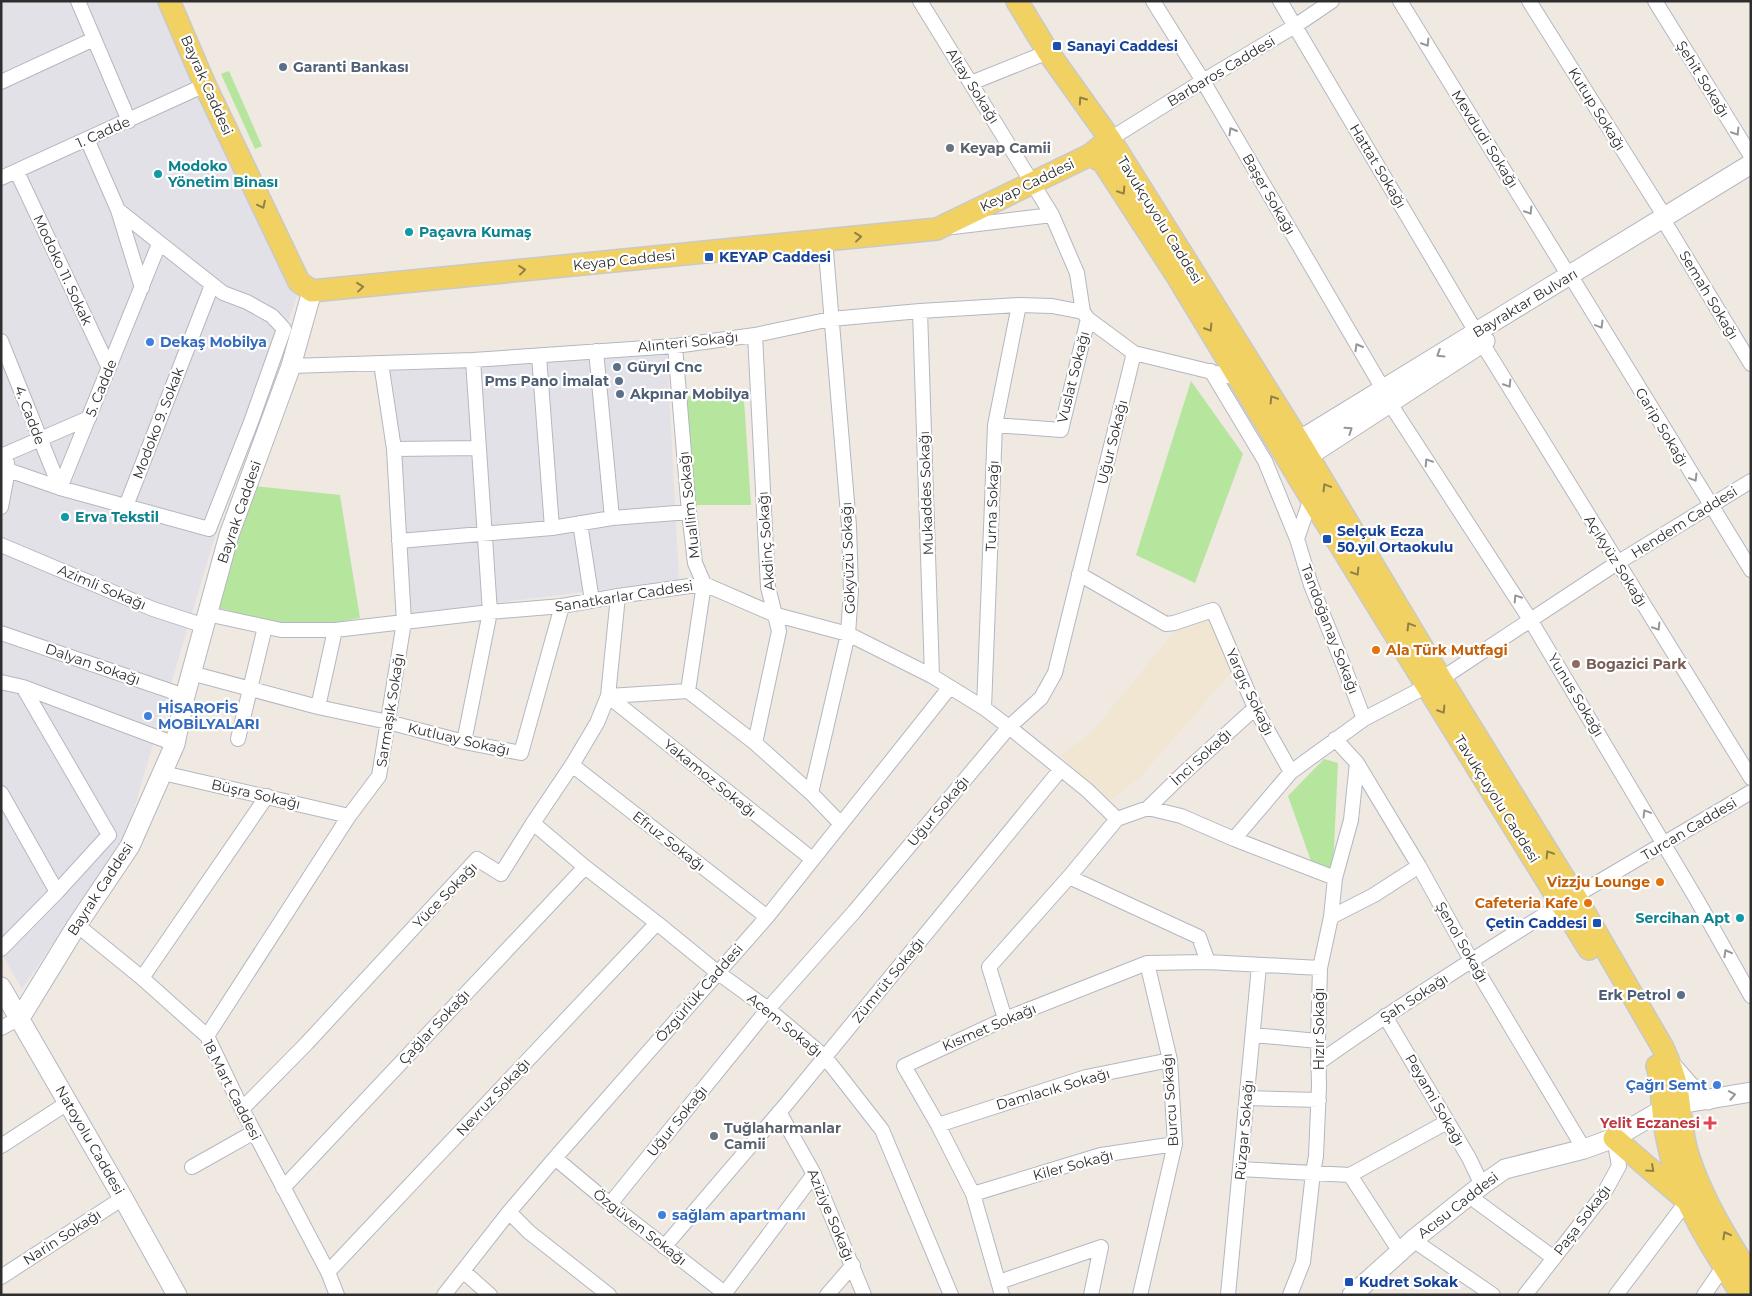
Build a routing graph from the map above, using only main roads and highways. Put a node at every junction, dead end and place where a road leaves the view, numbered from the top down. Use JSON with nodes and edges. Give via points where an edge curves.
{"nodes":[{"id":1,"x":169,"y":1,"type":"edge"},
{"id":2,"x":1017,"y":1,"type":"edge"},
{"id":3,"x":1110,"y":140,"type":"junction"},
{"id":4,"x":1090,"y":155,"type":"junction"},
{"id":5,"x":312,"y":291,"type":"joint"},
{"id":6,"x":1295,"y":453,"type":"junction"},
{"id":7,"x":1434,"y":682,"type":"junction"},
{"id":8,"x":1569,"y":900,"type":"junction"},
{"id":9,"x":1670,"y":1107,"type":"junction"},
{"id":10,"x":1614,"y":1138,"type":"road end"},
{"id":11,"x":1687,"y":1201,"type":"junction"},
{"id":12,"x":1751,"y":1277,"type":"edge"},
{"id":13,"x":1742,"y":1295,"type":"edge"}],
"edges":[{"from":1,"to":5,"type":"main road","name":"Bayrak Caddesi","one_way":true,"via":[[205,85],[299,282]]},
{"from":3,"to":2,"type":"main road","name":"Tavukçuyolu Caddesi","one_way":true,"via":[[1048,52]]},
{"from":3,"to":4,"type":"main road","name":"Keyap Caddesi"},
{"from":6,"to":3,"type":"main road","name":"Tavukçuyolu Caddesi","one_way":true},
{"from":5,"to":4,"type":"main road","name":"Keyap Caddesi","one_way":true,"via":[[937,229]]},
{"from":4,"to":6,"type":"main road","name":"Tavukçuyolu Caddesi","one_way":true,"via":[[1103,162],[1240,380]]},
{"from":7,"to":6,"type":"main road","name":"Tavukçuyolu Caddesi","one_way":true},
{"from":6,"to":7,"type":"main road","name":"Tavukçuyolu Caddesi","one_way":true,"via":[[1311,498]]},
{"from":7,"to":8,"type":"main road","name":"Tavukçuyolu Caddesi"},
{"from":8,"to":9,"type":"main road","name":"Tavukçuyolu Caddesi","via":[[1656,1062]]},
{"from":8,"to":9,"type":"main road","via":[[1663,1048],[1677,1089]]},
{"from":9,"to":11,"type":"main road","name":"Tavukçuyolu Caddesi","via":[[1672,1160]]},
{"from":12,"to":9,"type":"main road","one_way":true,"via":[[1704,1196]]},
{"from":10,"to":11,"type":"main road","one_way":true},
{"from":11,"to":13,"type":"main road","name":"Tavukçuyolu Caddesi"}]}
